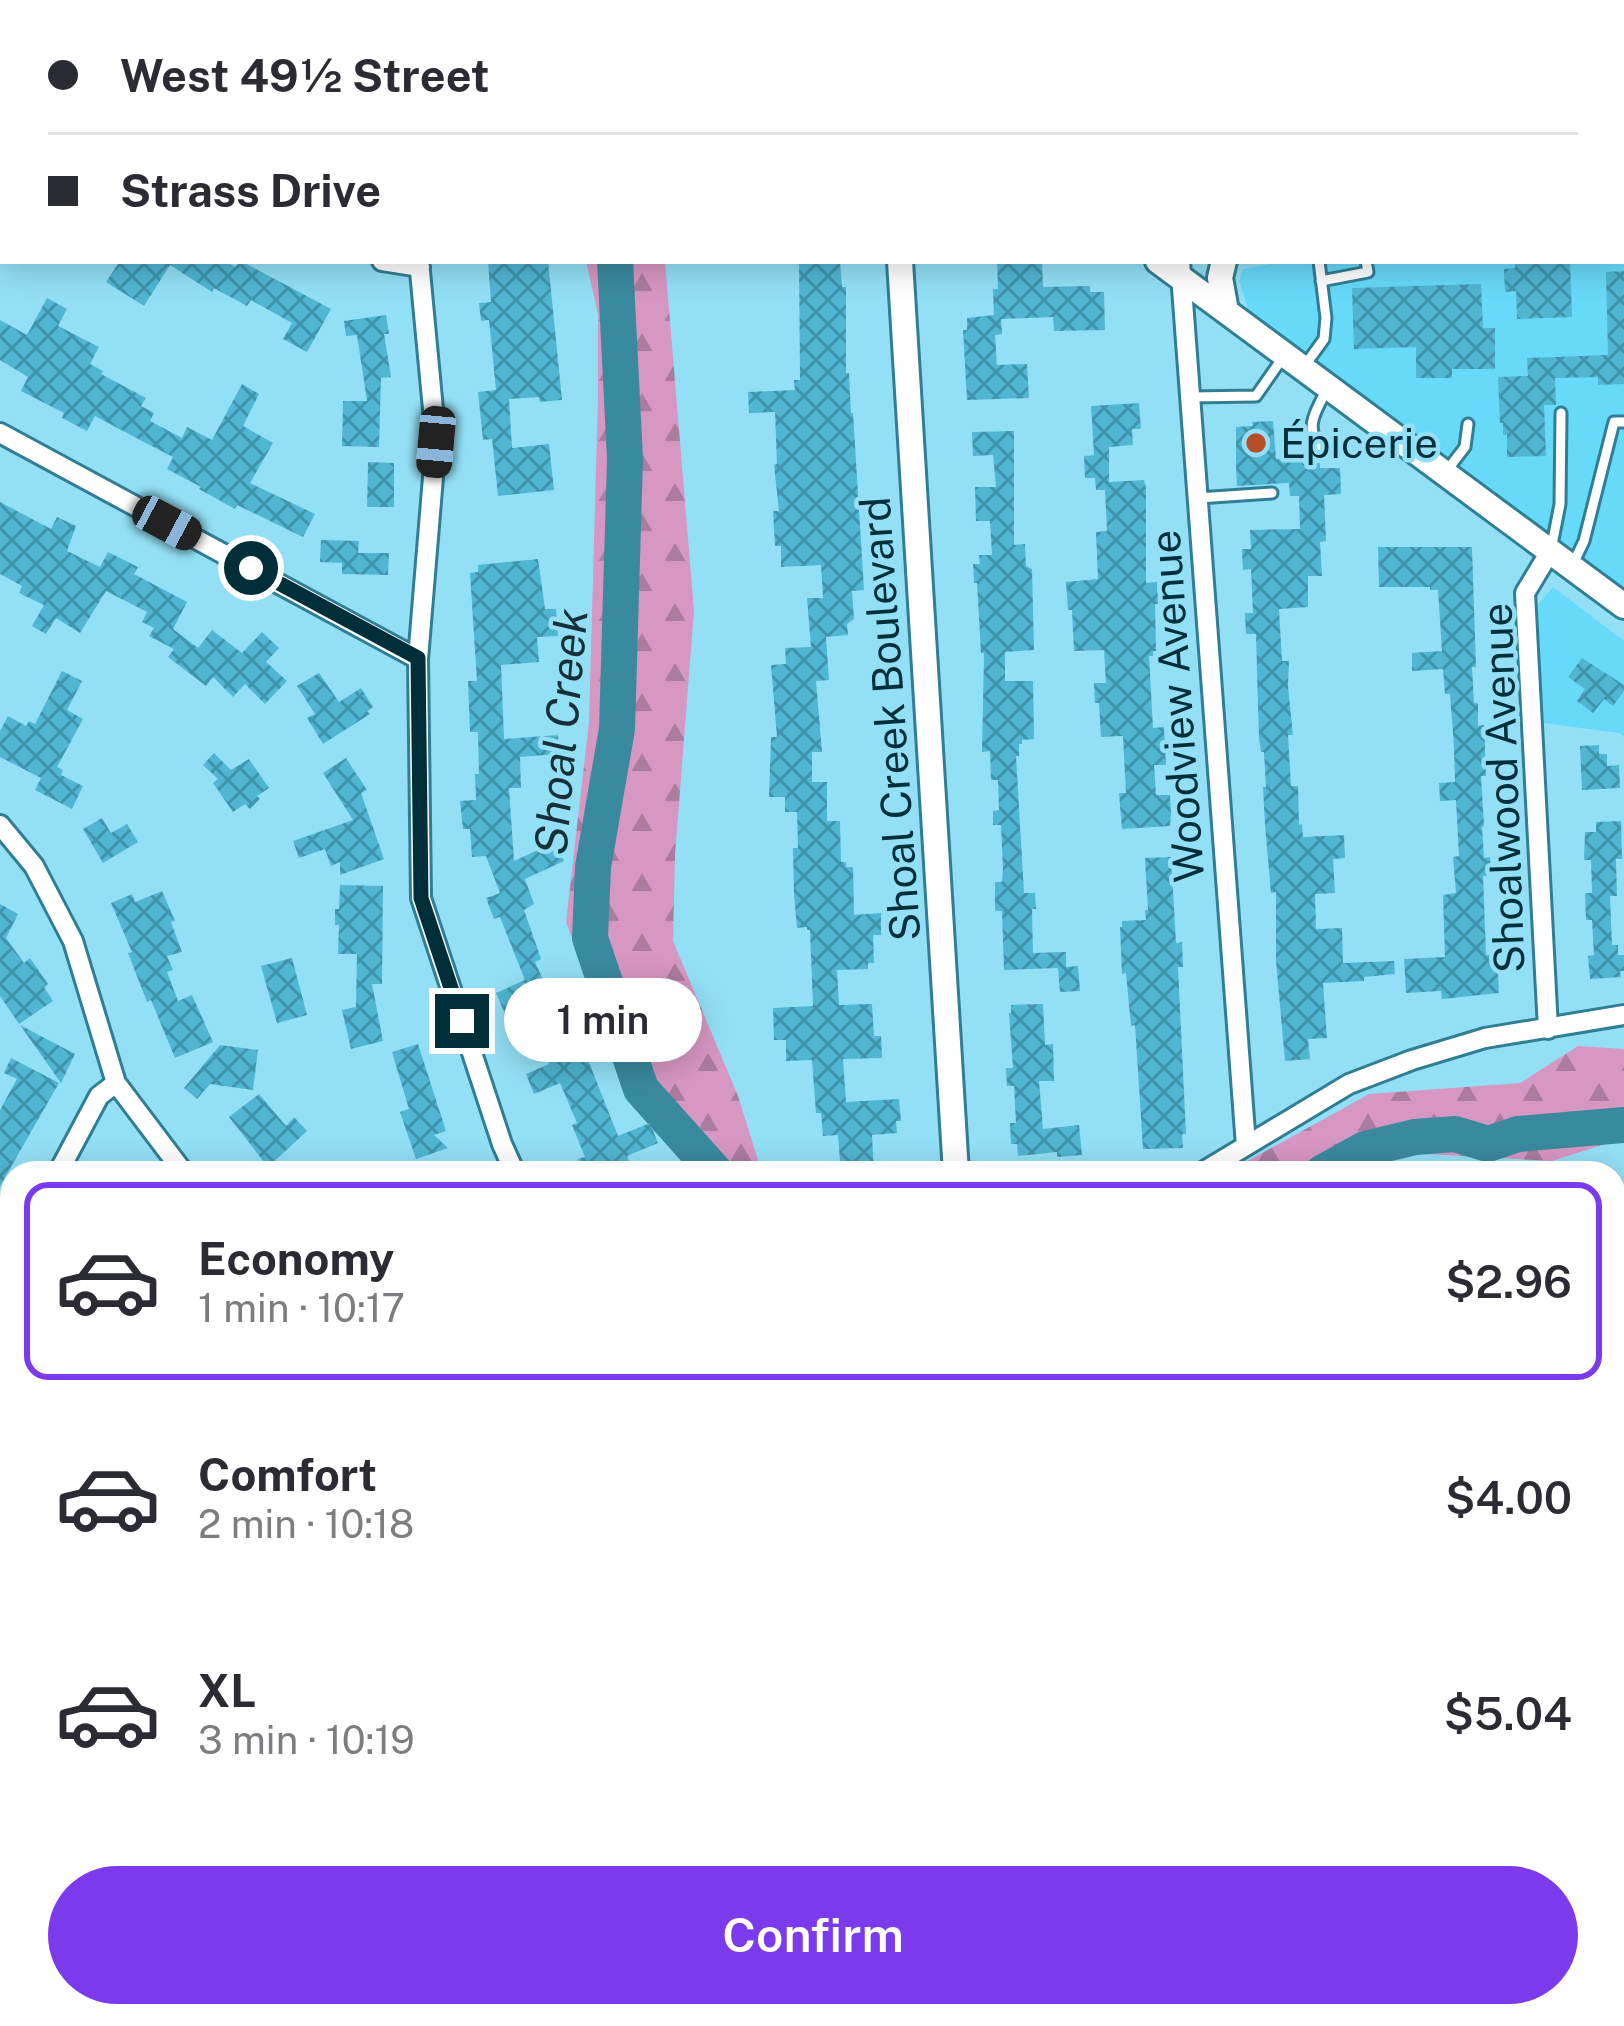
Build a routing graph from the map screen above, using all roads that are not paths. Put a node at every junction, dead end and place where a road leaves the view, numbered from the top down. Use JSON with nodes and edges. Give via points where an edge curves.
{"nodes":[{"id":1,"x":420,"y":264,"type":"edge"},
{"id":2,"x":901,"y":264,"type":"edge"},
{"id":3,"x":1223,"y":264,"type":"edge"},
{"id":4,"x":1319,"y":264,"type":"edge"},
{"id":5,"x":1367,"y":264,"type":"edge"},
{"id":6,"x":1186,"y":266,"type":"edge"},
{"id":7,"x":1322,"y":281,"type":"junction"},
{"id":8,"x":1226,"y":311,"type":"junction"},
{"id":9,"x":1294,"y":361,"type":"junction"},
{"id":10,"x":1328,"y":386,"type":"junction"},
{"id":11,"x":1190,"y":397,"type":"junction"},
{"id":12,"x":1562,"y":413,"type":"dead end"},
{"id":13,"x":1624,"y":422,"type":"edge"},
{"id":14,"x":1468,"y":424,"type":"dead end"},
{"id":15,"x":0,"y":433,"type":"edge"},
{"id":16,"x":1320,"y":446,"type":"dead end"},
{"id":17,"x":1445,"y":474,"type":"junction"},
{"id":18,"x":1272,"y":494,"type":"dead end"},
{"id":19,"x":1198,"y":498,"type":"junction"},
{"id":20,"x":1551,"y":550,"type":"junction"},
{"id":21,"x":1572,"y":566,"type":"junction"},
{"id":22,"x":1622,"y":599,"type":"edge"},
{"id":23,"x":418,"y":658,"type":"junction"},
{"id":24,"x":0,"y":825,"type":"edge"},
{"id":25,"x":1624,"y":1015,"type":"edge"},
{"id":26,"x":1548,"y":1029,"type":"junction"},
{"id":27,"x":116,"y":1083,"type":"junction"},
{"id":28,"x":1246,"y":1147,"type":"junction"},
{"id":29,"x":64,"y":1161,"type":"edge"},
{"id":30,"x":175,"y":1161,"type":"edge"},
{"id":31,"x":510,"y":1161,"type":"edge"},
{"id":32,"x":955,"y":1161,"type":"edge"},
{"id":33,"x":1222,"y":1161,"type":"edge"}],
"edges":[{"from":1,"to":23,"type":"street","via":[[436,442]]},
{"from":2,"to":32,"type":"street","name":"Shoal Creek Boulevard"},
{"from":3,"to":8,"type":"street"},
{"from":4,"to":7,"type":"lane"},
{"from":5,"to":7,"type":"lane","via":[[1368,272]]},
{"from":6,"to":8,"type":"street"},
{"from":6,"to":11,"type":"street","name":"Woodview Avenue"},
{"from":7,"to":9,"type":"lane","via":[[1324,339]]},
{"from":8,"to":9,"type":"street"},
{"from":9,"to":10,"type":"street"},
{"from":9,"to":11,"type":"lane","via":[[1256,396]]},
{"from":10,"to":16,"type":"lane","via":[[1311,424]]},
{"from":10,"to":17,"type":"street"},
{"from":11,"to":19,"type":"street","name":"Woodview Avenue"},
{"from":12,"to":20,"type":"lane"},
{"from":13,"to":21,"type":"lane","via":[[1614,422]]},
{"from":14,"to":17,"type":"lane","via":[[1465,447]]},
{"from":15,"to":23,"type":"street"},
{"from":17,"to":20,"type":"street"},
{"from":18,"to":19,"type":"lane"},
{"from":19,"to":28,"type":"street","name":"Woodview Avenue"},
{"from":20,"to":21,"type":"street"},
{"from":20,"to":26,"type":"street","name":"Shoalwood Avenue","via":[[1525,593]]},
{"from":21,"to":22,"type":"street"},
{"from":23,"to":31,"type":"street","via":[[421,898]]},
{"from":24,"to":27,"type":"street","via":[[34,866],[74,940]]},
{"from":25,"to":26,"type":"street"},
{"from":26,"to":28,"type":"street","via":[[1485,1038],[1349,1084]]},
{"from":27,"to":29,"type":"street","via":[[99,1096]]},
{"from":27,"to":30,"type":"street"},
{"from":28,"to":33,"type":"street"}]}
